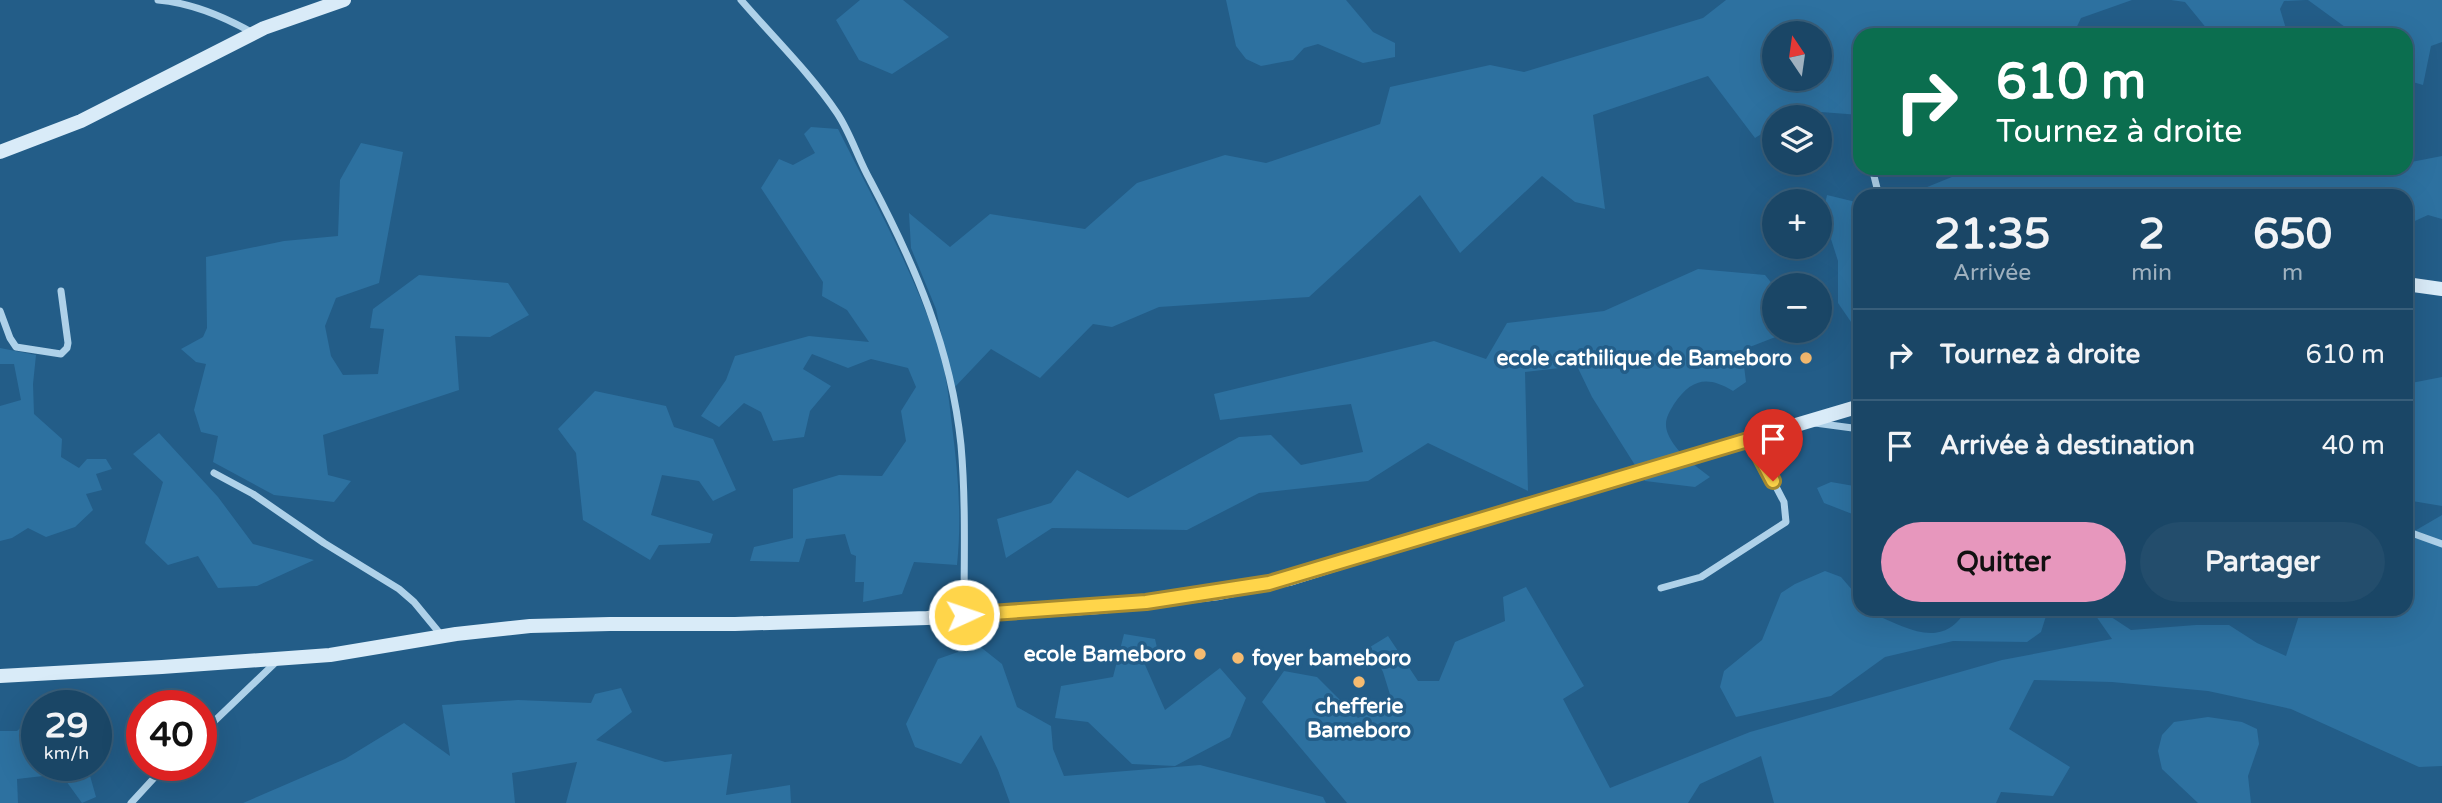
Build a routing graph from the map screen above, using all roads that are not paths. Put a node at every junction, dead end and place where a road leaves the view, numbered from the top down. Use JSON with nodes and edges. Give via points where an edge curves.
{"nodes":[{"id":1,"x":158,"y":0,"type":"edge"},
{"id":2,"x":344,"y":0,"type":"edge"},
{"id":3,"x":741,"y":0,"type":"edge"},
{"id":4,"x":253,"y":33,"type":"junction"},
{"id":5,"x":0,"y":152,"type":"edge"},
{"id":6,"x":2413,"y":285,"type":"edge"},
{"id":7,"x":2442,"y":289,"type":"edge"},
{"id":8,"x":61,"y":291,"type":"dead end"},
{"id":9,"x":0,"y":311,"type":"edge"},
{"id":10,"x":1853,"y":408,"type":"edge"},
{"id":11,"x":1807,"y":422,"type":"junction"},
{"id":12,"x":1853,"y":428,"type":"edge"},
{"id":13,"x":1751,"y":439,"type":"junction"},
{"id":14,"x":215,"y":473,"type":"dead end"},
{"id":15,"x":2413,"y":534,"type":"edge"},
{"id":16,"x":2442,"y":544,"type":"edge"},
{"id":17,"x":1661,"y":588,"type":"dead end"},
{"id":18,"x":964,"y":615,"type":"junction"},
{"id":19,"x":442,"y":637,"type":"junction"},
{"id":20,"x":279,"y":659,"type":"junction"},
{"id":21,"x":0,"y":676,"type":"edge"},
{"id":22,"x":217,"y":719,"type":"edge"},
{"id":23,"x":151,"y":781,"type":"edge"},
{"id":24,"x":131,"y":803,"type":"edge"}],
"edges":[{"from":1,"to":4,"type":"street","via":[[177,1]]},
{"from":2,"to":4,"type":"street"},
{"from":3,"to":18,"type":"street","via":[[843,122],[907,251],[929,307],[961,444]]},
{"from":4,"to":5,"type":"street","via":[[82,121]]},
{"from":6,"to":7,"type":"street"},
{"from":8,"to":9,"type":"street","via":[[68,343],[61,354],[16,347]]},
{"from":10,"to":11,"type":"street"},
{"from":11,"to":12,"type":"street"},
{"from":11,"to":13,"type":"street"},
{"from":13,"to":17,"type":"street","via":[[1784,502],[1786,522],[1701,577]]},
{"from":13,"to":18,"type":"street","via":[[1269,583],[1146,602]]},
{"from":14,"to":19,"type":"street","via":[[399,589]]},
{"from":15,"to":16,"type":"street"},
{"from":18,"to":19,"type":"street","via":[[558,625]]},
{"from":19,"to":20,"type":"street"},
{"from":20,"to":21,"type":"street"},
{"from":20,"to":22,"type":"street"},
{"from":23,"to":24,"type":"street"}]}
